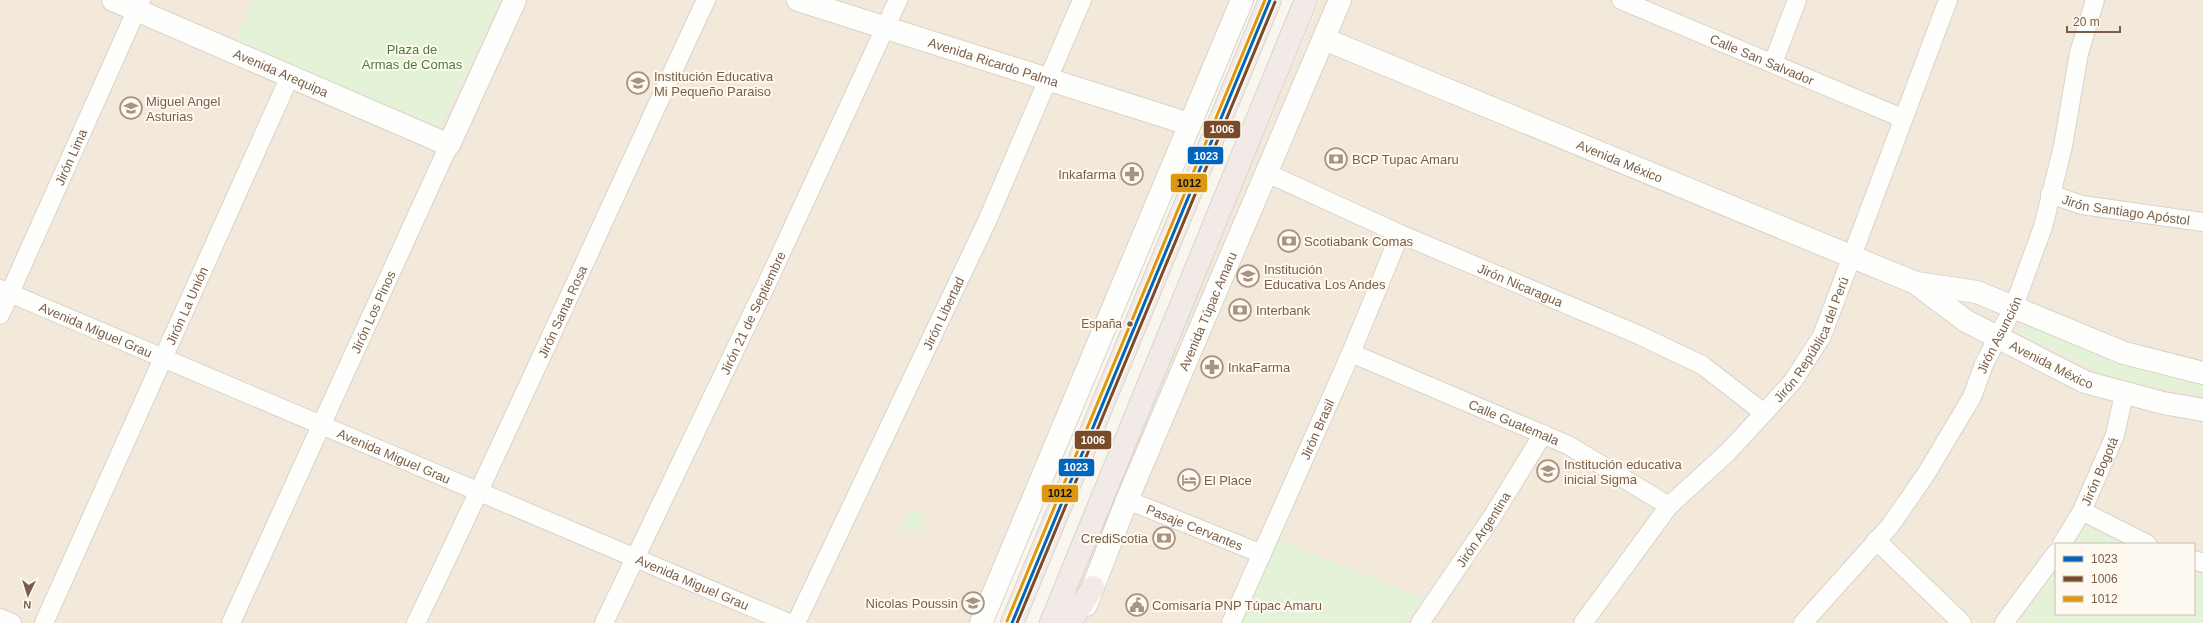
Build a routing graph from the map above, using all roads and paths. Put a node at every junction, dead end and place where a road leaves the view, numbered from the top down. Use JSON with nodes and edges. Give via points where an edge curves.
{"nodes":[{"id":1,"x":113,"y":0,"type":"edge"},
{"id":2,"x":515,"y":0,"type":"edge"},
{"id":3,"x":706,"y":0,"type":"edge"},
{"id":4,"x":798,"y":0,"type":"edge"},
{"id":5,"x":898,"y":0,"type":"edge"},
{"id":6,"x":1082,"y":0,"type":"edge"},
{"id":7,"x":1242,"y":0,"type":"edge"},
{"id":8,"x":1270,"y":0,"type":"edge"},
{"id":9,"x":1306,"y":0,"type":"edge"},
{"id":10,"x":1340,"y":0,"type":"edge"},
{"id":11,"x":1621,"y":0,"type":"edge"},
{"id":12,"x":1797,"y":0,"type":"edge"},
{"id":13,"x":1948,"y":0,"type":"edge"},
{"id":14,"x":2095,"y":0,"type":"edge"},
{"id":15,"x":139,"y":5,"type":"edge"},
{"id":16,"x":885,"y":27,"type":"junction"},
{"id":17,"x":1324,"y":39,"type":"junction"},
{"id":18,"x":1773,"y":63,"type":"junction"},
{"id":19,"x":290,"y":76,"type":"junction"},
{"id":20,"x":1048,"y":78,"type":"junction"},
{"id":21,"x":1902,"y":118,"type":"junction"},
{"id":22,"x":1190,"y":124,"type":"junction"},
{"id":23,"x":449,"y":144,"type":"junction"},
{"id":24,"x":1267,"y":173,"type":"junction"},
{"id":25,"x":2050,"y":194,"type":"junction"},
{"id":26,"x":2203,"y":222,"type":"edge"},
{"id":27,"x":1400,"y":234,"type":"junction"},
{"id":28,"x":1851,"y":257,"type":"junction"},
{"id":29,"x":1916,"y":283,"type":"junction"},
{"id":30,"x":5,"y":291,"type":"edge"},
{"id":31,"x":2014,"y":306,"type":"junction"},
{"id":32,"x":0,"y":315,"type":"edge"},
{"id":33,"x":1996,"y":337,"type":"junction"},
{"id":34,"x":1351,"y":354,"type":"junction"},
{"id":35,"x":164,"y":358,"type":"junction"},
{"id":36,"x":2203,"y":373,"type":"edge"},
{"id":37,"x":2124,"y":394,"type":"junction"},
{"id":38,"x":2203,"y":410,"type":"edge"},
{"id":39,"x":1764,"y":413,"type":"junction"},
{"id":40,"x":322,"y":425,"type":"junction"},
{"id":41,"x":1543,"y":434,"type":"junction"},
{"id":42,"x":480,"y":492,"type":"junction"},
{"id":43,"x":1127,"y":500,"type":"junction"},
{"id":44,"x":1669,"y":506,"type":"junction"},
{"id":45,"x":2082,"y":511,"type":"junction"},
{"id":46,"x":1876,"y":540,"type":"junction"},
{"id":47,"x":2063,"y":543,"type":"edge"},
{"id":48,"x":2145,"y":543,"type":"edge"},
{"id":49,"x":1262,"y":554,"type":"junction"},
{"id":50,"x":2055,"y":554,"type":"edge"},
{"id":51,"x":635,"y":558,"type":"junction"},
{"id":52,"x":1093,"y":587,"type":"junction"},
{"id":53,"x":0,"y":618,"type":"edge"},
{"id":54,"x":12,"y":623,"type":"edge"},
{"id":55,"x":44,"y":623,"type":"edge"},
{"id":56,"x":231,"y":623,"type":"edge"},
{"id":57,"x":416,"y":623,"type":"edge"},
{"id":58,"x":604,"y":623,"type":"edge"},
{"id":59,"x":789,"y":623,"type":"edge"},
{"id":60,"x":796,"y":623,"type":"edge"},
{"id":61,"x":981,"y":623,"type":"edge"},
{"id":62,"x":1012,"y":623,"type":"edge"},
{"id":63,"x":1051,"y":623,"type":"edge"},
{"id":64,"x":1070,"y":623,"type":"edge"},
{"id":65,"x":1079,"y":623,"type":"edge"},
{"id":66,"x":1231,"y":623,"type":"edge"},
{"id":67,"x":1420,"y":623,"type":"edge"},
{"id":68,"x":1583,"y":623,"type":"edge"},
{"id":69,"x":1803,"y":623,"type":"edge"},
{"id":70,"x":1962,"y":623,"type":"edge"},
{"id":71,"x":2004,"y":623,"type":"edge"}],
"edges":[{"from":1,"to":15,"type":"main road","name":"Avenida Arequipa"},
{"from":2,"to":23,"type":"main road","name":"Jirón Los Pinos"},
{"from":3,"to":42,"type":"street","name":"Jirón Santa Rosa","via":[[607,210]]},
{"from":4,"to":16,"type":"main road","name":"Avenida Ricardo Palma"},
{"from":5,"to":16,"type":"street","name":"Jirón 21 de Septiembre"},
{"from":6,"to":20,"type":"street","name":"Jirón Libertad"},
{"from":7,"to":22,"type":"main road"},
{"from":8,"to":62,"type":"highway"},
{"from":9,"to":63,"type":"highway","name":"Avenida Túpac Amaru"},
{"from":10,"to":17,"type":"main road","name":"Avenida Túpac Amaru"},
{"from":11,"to":18,"type":"street","name":"Calle San Salvador"},
{"from":12,"to":18,"type":"street"},
{"from":13,"to":21,"type":"street","name":"Jirón República del Perú"},
{"from":14,"to":25,"type":"street","name":"Jirón Asunción","via":[[2079,53],[2063,146]]},
{"from":15,"to":19,"type":"main road","name":"Avenida Arequipa"},
{"from":15,"to":30,"type":"street","name":"Jirón Lima"},
{"from":16,"to":20,"type":"main road","name":"Avenida Ricardo Palma"},
{"from":16,"to":51,"type":"street","name":"Jirón 21 de Septiembre","via":[[768,281]]},
{"from":17,"to":24,"type":"main road","name":"Avenida Túpac Amaru"},
{"from":17,"to":28,"type":"main road","name":"Avenida México"},
{"from":18,"to":21,"type":"street","name":"Calle San Salvador"},
{"from":19,"to":23,"type":"main road","name":"Avenida Arequipa"},
{"from":19,"to":35,"type":"street","name":"Jirón La Unión"},
{"from":20,"to":22,"type":"main road","name":"Avenida Ricardo Palma"},
{"from":20,"to":60,"type":"street","name":"Jirón Libertad","via":[[943,317]]},
{"from":21,"to":28,"type":"street","name":"Jirón República del Perú"},
{"from":22,"to":61,"type":"main road"},
{"from":23,"to":40,"type":"street","name":"Jirón Los Pinos"},
{"from":24,"to":27,"type":"street","name":"Jirón Nicaragua"},
{"from":24,"to":43,"type":"main road","name":"Avenida Túpac Amaru"},
{"from":25,"to":26,"type":"street","name":"Jirón Santiago Apóstol","via":[[2082,205]]},
{"from":25,"to":31,"type":"street","name":"Jirón Asunción","via":[[2043,227]]},
{"from":27,"to":34,"type":"street","name":"Jirón Brasil"},
{"from":27,"to":39,"type":"street","name":"Jirón Nicaragua","via":[[1639,335],[1702,365]]},
{"from":28,"to":29,"type":"main road","name":"Avenida México"},
{"from":28,"to":39,"type":"street","name":"Jirón República del Perú","via":[[1822,336],[1793,381]]},
{"from":29,"to":31,"type":"main road","name":"Avenida México","via":[[1977,292]]},
{"from":29,"to":33,"type":"main road","name":"Avenida México","via":[[1966,321]]},
{"from":30,"to":32,"type":"street","name":"Jirón Lima"},
{"from":30,"to":35,"type":"street","name":"Avenida Miguel Grau"},
{"from":31,"to":33,"type":"street","name":"Jirón Asunción"},
{"from":31,"to":36,"type":"main road","name":"Avenida México","via":[[2124,353]]},
{"from":33,"to":37,"type":"main road","name":"Avenida México","via":[[2085,382]]},
{"from":33,"to":46,"type":"street","name":"Jirón Asunción","via":[[1972,397],[1950,435],[1890,526]]},
{"from":34,"to":41,"type":"street","name":"Calle Guatemala"},
{"from":34,"to":49,"type":"street","name":"Jirón Brasil"},
{"from":35,"to":40,"type":"street","name":"Avenida Miguel Grau"},
{"from":35,"to":55,"type":"street","name":"Jirón La Unión"},
{"from":37,"to":38,"type":"main road","name":"Avenida México"},
{"from":37,"to":45,"type":"street","name":"Jirón Bogotá","via":[[2115,435]]},
{"from":39,"to":44,"type":"street","name":"Jirón República del Perú","via":[[1728,452]]},
{"from":40,"to":42,"type":"street","name":"Avenida Miguel Grau"},
{"from":40,"to":56,"type":"street","name":"Jirón Los Pinos"},
{"from":41,"to":44,"type":"street","name":"Calle Guatemala","via":[[1568,445]]},
{"from":41,"to":67,"type":"street","name":"Jirón Argentina","via":[[1492,517]]},
{"from":42,"to":51,"type":"street","name":"Avenida Miguel Grau"},
{"from":42,"to":57,"type":"street","name":"Jirón Santa Rosa"},
{"from":43,"to":49,"type":"street","name":"Pasaje Cervantes"},
{"from":43,"to":52,"type":"main road","name":"Avenida Túpac Amaru"},
{"from":44,"to":68,"type":"street","name":"Jirón República del Perú"},
{"from":45,"to":47,"type":"street","name":"Jirón Bogotá"},
{"from":45,"to":48,"type":"street"},
{"from":46,"to":69,"type":"street","name":"Jirón Asunción"},
{"from":46,"to":70,"type":"street"},
{"from":49,"to":66,"type":"street","name":"Jirón Brasil"},
{"from":50,"to":71,"type":"street"},
{"from":51,"to":58,"type":"street","name":"Jirón 21 de Septiembre"},
{"from":51,"to":59,"type":"street","name":"Avenida Miguel Grau"},
{"from":52,"to":64,"type":"highway"},
{"from":52,"to":65,"type":"main road","name":"Avenida Túpac Amaru"},
{"from":53,"to":54,"type":"street"}]}
